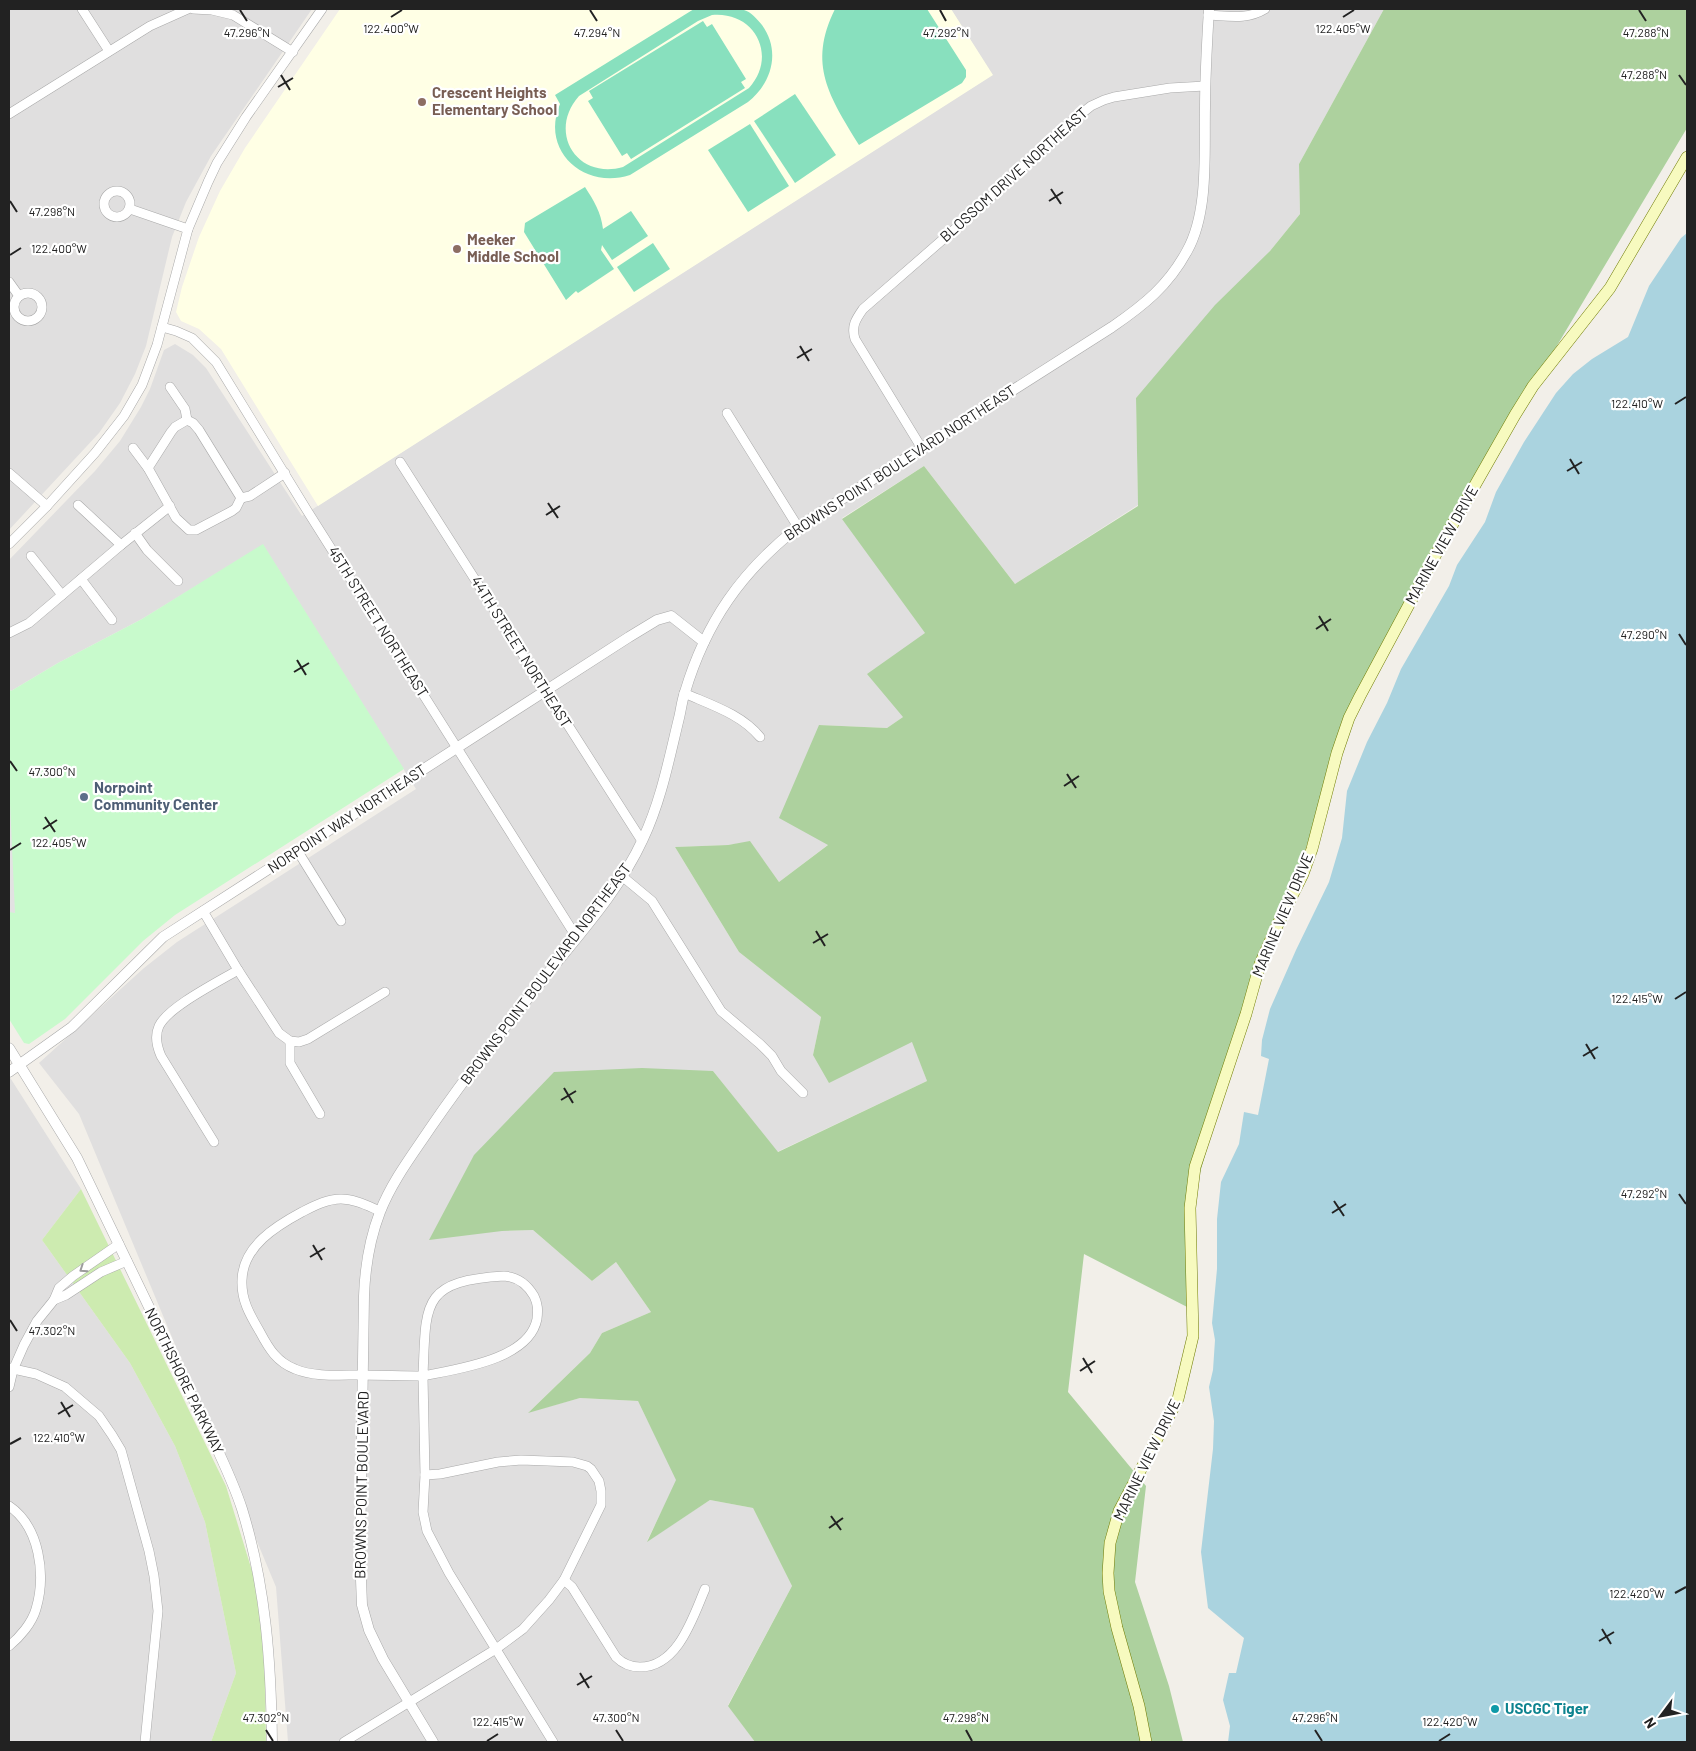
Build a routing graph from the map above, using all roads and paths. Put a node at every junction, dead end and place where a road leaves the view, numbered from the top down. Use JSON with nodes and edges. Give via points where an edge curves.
{"nodes":[{"id":1,"x":82,"y":9,"type":"edge"},
{"id":2,"x":188,"y":9,"type":"edge"},
{"id":3,"x":193,"y":9,"type":"edge"},
{"id":4,"x":322,"y":9,"type":"edge"},
{"id":5,"x":1265,"y":9,"type":"edge"},
{"id":6,"x":1209,"y":12,"type":"edge"},
{"id":7,"x":109,"y":51,"type":"junction"},
{"id":8,"x":293,"y":52,"type":"junction"},
{"id":9,"x":1205,"y":86,"type":"junction"},
{"id":10,"x":9,"y":114,"type":"edge"},
{"id":11,"x":1687,"y":157,"type":"edge"},
{"id":12,"x":130,"y":209,"type":"dead end"},
{"id":13,"x":188,"y":229,"type":"junction"},
{"id":14,"x":9,"y":282,"type":"edge"},
{"id":15,"x":19,"y":296,"type":"dead end"},
{"id":16,"x":162,"y":327,"type":"junction"},
{"id":17,"x":170,"y":386,"type":"dead end"},
{"id":18,"x":727,"y":413,"type":"dead end"},
{"id":19,"x":187,"y":420,"type":"junction"},
{"id":20,"x":921,"y":447,"type":"junction"},
{"id":21,"x":133,"y":448,"type":"dead end"},
{"id":22,"x":400,"y":462,"type":"dead end"},
{"id":23,"x":148,"y":468,"type":"junction"},
{"id":24,"x":9,"y":473,"type":"edge"},
{"id":25,"x":285,"y":473,"type":"junction"},
{"id":26,"x":242,"y":498,"type":"junction"},
{"id":27,"x":78,"y":505,"type":"dead end"},
{"id":28,"x":47,"y":506,"type":"junction"},
{"id":29,"x":170,"y":506,"type":"junction"},
{"id":30,"x":798,"y":527,"type":"junction"},
{"id":31,"x":135,"y":533,"type":"junction"},
{"id":32,"x":9,"y":544,"type":"edge"},
{"id":33,"x":121,"y":545,"type":"junction"},
{"id":34,"x":31,"y":556,"type":"dead end"},
{"id":35,"x":81,"y":579,"type":"junction"},
{"id":36,"x":178,"y":581,"type":"dead end"},
{"id":37,"x":62,"y":595,"type":"junction"},
{"id":38,"x":112,"y":620,"type":"dead end"},
{"id":39,"x":9,"y":633,"type":"edge"},
{"id":40,"x":704,"y":642,"type":"junction"},
{"id":41,"x":546,"y":691,"type":"junction"},
{"id":42,"x":684,"y":693,"type":"junction"},
{"id":43,"x":760,"y":737,"type":"dead end"},
{"id":44,"x":457,"y":748,"type":"junction"},
{"id":45,"x":642,"y":841,"type":"junction"},
{"id":46,"x":297,"y":850,"type":"junction"},
{"id":47,"x":623,"y":878,"type":"junction"},
{"id":48,"x":203,"y":911,"type":"junction"},
{"id":49,"x":341,"y":921,"type":"dead end"},
{"id":50,"x":577,"y":938,"type":"junction"},
{"id":51,"x":238,"y":970,"type":"junction"},
{"id":52,"x":385,"y":992,"type":"dead end"},
{"id":53,"x":290,"y":1041,"type":"junction"},
{"id":54,"x":9,"y":1048,"type":"edge"},
{"id":55,"x":19,"y":1064,"type":"junction"},
{"id":56,"x":9,"y":1072,"type":"edge"},
{"id":57,"x":803,"y":1093,"type":"dead end"},
{"id":58,"x":320,"y":1114,"type":"dead end"},
{"id":59,"x":214,"y":1142,"type":"dead end"},
{"id":60,"x":380,"y":1211,"type":"junction"},
{"id":61,"x":119,"y":1244,"type":"junction"},
{"id":62,"x":127,"y":1261,"type":"junction"},
{"id":63,"x":54,"y":1300,"type":"junction"},
{"id":64,"x":11,"y":1369,"type":"edge"},
{"id":65,"x":362,"y":1375,"type":"junction"},
{"id":66,"x":423,"y":1376,"type":"junction"},
{"id":67,"x":9,"y":1387,"type":"edge"},
{"id":68,"x":425,"y":1475,"type":"junction"},
{"id":69,"x":9,"y":1506,"type":"edge"},
{"id":70,"x":564,"y":1580,"type":"junction"},
{"id":71,"x":705,"y":1589,"type":"dead end"},
{"id":72,"x":9,"y":1646,"type":"edge"},
{"id":73,"x":496,"y":1649,"type":"junction"},
{"id":74,"x":409,"y":1702,"type":"junction"},
{"id":75,"x":144,"y":1742,"type":"edge"},
{"id":76,"x":272,"y":1742,"type":"edge"},
{"id":77,"x":344,"y":1742,"type":"edge"},
{"id":78,"x":434,"y":1742,"type":"edge"},
{"id":79,"x":553,"y":1742,"type":"edge"},
{"id":80,"x":1146,"y":1742,"type":"edge"}],
"edges":[{"from":1,"to":7,"type":"street"},
{"from":2,"to":7,"type":"street","via":[[161,20]]},
{"from":3,"to":8,"type":"street","via":[[233,15]]},
{"from":4,"to":8,"type":"street"},
{"from":5,"to":6,"type":"street","via":[[1244,17]]},
{"from":6,"to":9,"type":"street","name":"BROWNS POINT BOULEVARD NORTHEAST"},
{"from":7,"to":10,"type":"street"},
{"from":8,"to":13,"type":"street","via":[[217,163]]},
{"from":9,"to":20,"type":"street","name":"BROWNS POINT BOULEVARD NORTHEAST","via":[[1199,213],[1195,234],[1173,274],[1144,305],[1112,327]]},
{"from":9,"to":20,"type":"street","name":"BLOSSOM DRIVE NORTHEAST","via":[[1114,97],[1091,106],[863,309],[853,331],[860,348]]},
{"from":11,"to":80,"type":"main road","name":"MARINE VIEW DRIVE","via":[[1610,288],[1514,415],[1364,687],[1337,753],[1303,874],[1260,964],[1195,1166],[1190,1208],[1193,1336],[1184,1378],[1178,1399],[1119,1511],[1110,1543],[1109,1591]]},
{"from":12,"to":13,"type":"street"},
{"from":13,"to":16,"type":"street"},
{"from":14,"to":15,"type":"street"},
{"from":16,"to":25,"type":"street","name":"45TH STREET NORTHEAST","via":[[192,338],[212,358]]},
{"from":16,"to":28,"type":"street","via":[[142,385],[124,416]]},
{"from":17,"to":19,"type":"street"},
{"from":18,"to":30,"type":"street"},
{"from":19,"to":23,"type":"street","via":[[175,427]]},
{"from":19,"to":26,"type":"street","via":[[199,430]]},
{"from":20,"to":30,"type":"street","name":"BROWNS POINT BOULEVARD NORTHEAST"},
{"from":21,"to":23,"type":"street"},
{"from":22,"to":41,"type":"street","name":"44TH STREET NORTHEAST"},
{"from":23,"to":29,"type":"street"},
{"from":24,"to":28,"type":"street"},
{"from":25,"to":26,"type":"street"},
{"from":25,"to":44,"type":"street","name":"45TH STREET NORTHEAST"},
{"from":26,"to":29,"type":"street","via":[[236,508],[196,530],[184,526]]},
{"from":27,"to":33,"type":"street"},
{"from":28,"to":32,"type":"street"},
{"from":29,"to":31,"type":"street"},
{"from":30,"to":40,"type":"street","name":"BROWNS POINT BOULEVARD NORTHEAST","via":[[764,555],[739,584]]},
{"from":31,"to":33,"type":"street"},
{"from":31,"to":36,"type":"street"},
{"from":33,"to":35,"type":"street"},
{"from":34,"to":37,"type":"street"},
{"from":35,"to":37,"type":"street"},
{"from":35,"to":38,"type":"street"},
{"from":37,"to":39,"type":"street","via":[[29,623]]},
{"from":40,"to":41,"type":"street","name":"NORPOINT WAY NORTHEAST","via":[[671,616],[657,620]]},
{"from":40,"to":42,"type":"street","name":"BROWNS POINT BOULEVARD NORTHEAST"},
{"from":41,"to":44,"type":"street","name":"NORPOINT WAY NORTHEAST"},
{"from":41,"to":45,"type":"street","name":"44TH STREET NORTHEAST"},
{"from":42,"to":43,"type":"street","via":[[735,716]]},
{"from":42,"to":45,"type":"street","name":"BROWNS POINT BOULEVARD NORTHEAST","via":[[662,788]]},
{"from":44,"to":46,"type":"street","name":"NORPOINT WAY NORTHEAST"},
{"from":44,"to":50,"type":"street","name":"45TH STREET NORTHEAST"},
{"from":45,"to":47,"type":"street","name":"BROWNS POINT BOULEVARD NORTHEAST"},
{"from":46,"to":48,"type":"street","name":"NORPOINT WAY NORTHEAST"},
{"from":46,"to":49,"type":"street"},
{"from":47,"to":50,"type":"street","name":"BROWNS POINT BOULEVARD NORTHEAST"},
{"from":47,"to":57,"type":"street","via":[[652,901],[721,1011],[772,1056]]},
{"from":48,"to":51,"type":"street"},
{"from":48,"to":55,"type":"street","name":"NORPOINT WAY NORTHEAST","via":[[163,937],[72,1027]]},
{"from":50,"to":60,"type":"street","name":"BROWNS POINT BOULEVARD NORTHEAST","via":[[491,1044],[439,1116],[400,1173]]},
{"from":51,"to":53,"type":"street","via":[[279,1033]]},
{"from":51,"to":59,"type":"street","via":[[167,1014],[156,1033],[161,1056]]},
{"from":52,"to":53,"type":"street","via":[[308,1039]]},
{"from":53,"to":58,"type":"street","via":[[290,1063]]},
{"from":54,"to":55,"type":"street","name":"NORTHSHORE PARKWAY"},
{"from":55,"to":56,"type":"street","name":"NORPOINT WAY NORTHEAST"},
{"from":55,"to":61,"type":"street","name":"NORTHSHORE PARKWAY","via":[[77,1158]]},
{"from":60,"to":65,"type":"street","name":"BROWNS POINT BOULEVARD","via":[[365,1280]]},
{"from":60,"to":65,"type":"street","via":[[361,1202],[343,1199],[312,1207],[276,1227],[260,1241],[249,1256],[242,1278],[242,1294],[248,1312],[273,1355],[285,1365],[309,1373]]},
{"from":61,"to":62,"type":"street","name":"NORTHSHORE PARKWAY"},
{"from":61,"to":63,"type":"street","one_way":true,"via":[[64,1282]]},
{"from":62,"to":63,"type":"street"},
{"from":62,"to":76,"type":"street","name":"NORTHSHORE PARKWAY","via":[[223,1461],[241,1507],[261,1588],[267,1632]]},
{"from":63,"to":64,"type":"street","via":[[37,1321]]},
{"from":64,"to":67,"type":"street"},
{"from":64,"to":75,"type":"street","via":[[36,1374],[65,1387],[99,1416],[120,1450],[149,1551],[157,1595]]},
{"from":65,"to":66,"type":"street"},
{"from":65,"to":74,"type":"street","name":"BROWNS POINT BOULEVARD","via":[[362,1605],[375,1644]]},
{"from":66,"to":66,"type":"street","via":[[474,1366],[510,1352],[536,1323],[538,1306],[532,1293],[518,1278],[504,1276],[460,1282],[438,1293],[427,1316]]},
{"from":66,"to":68,"type":"street"},
{"from":68,"to":70,"type":"street","via":[[521,1460],[558,1460],[587,1466],[598,1481],[601,1506]]},
{"from":68,"to":73,"type":"street","via":[[423,1512],[427,1531]]},
{"from":69,"to":72,"type":"street","via":[[32,1535],[39,1555],[41,1576],[36,1610],[26,1628]]},
{"from":70,"to":71,"type":"street","via":[[572,1587],[616,1657],[626,1665],[636,1667],[653,1666],[676,1648]]},
{"from":70,"to":73,"type":"street","via":[[531,1621]]},
{"from":73,"to":74,"type":"street"},
{"from":73,"to":79,"type":"street"},
{"from":74,"to":77,"type":"street"},
{"from":74,"to":78,"type":"street","name":"BROWNS POINT BOULEVARD"}]}
